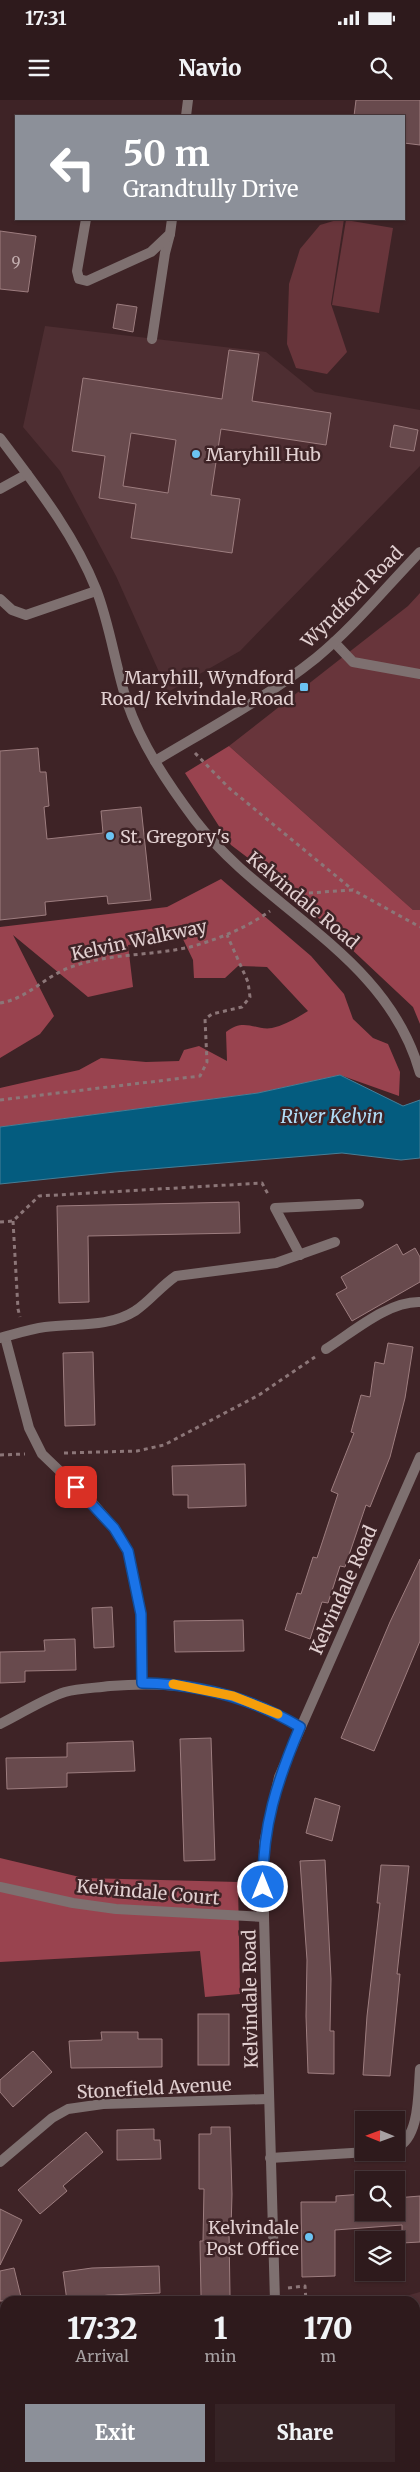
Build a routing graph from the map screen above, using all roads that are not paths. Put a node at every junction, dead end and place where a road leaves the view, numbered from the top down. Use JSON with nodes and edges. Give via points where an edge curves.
{"nodes":[{"id":1,"x":188,"y":100,"type":"edge"},
{"id":2,"x":186,"y":115,"type":"edge"},
{"id":3,"x":86,"y":220,"type":"edge"},
{"id":4,"x":172,"y":220,"type":"edge"},
{"id":5,"x":170,"y":234,"type":"junction"},
{"id":6,"x":152,"y":339,"type":"dead end"},
{"id":7,"x":0,"y":438,"type":"edge"},
{"id":8,"x":27,"y":474,"type":"junction"},
{"id":9,"x":0,"y":489,"type":"edge"},
{"id":10,"x":420,"y":552,"type":"edge"},
{"id":11,"x":96,"y":591,"type":"junction"},
{"id":12,"x":0,"y":599,"type":"edge"},
{"id":13,"x":334,"y":642,"type":"junction"},
{"id":14,"x":420,"y":674,"type":"edge"},
{"id":15,"x":155,"y":761,"type":"junction"},
{"id":16,"x":420,"y":1072,"type":"edge"},
{"id":17,"x":359,"y":1204,"type":"dead end"},
{"id":18,"x":335,"y":1242,"type":"dead end"},
{"id":19,"x":300,"y":1255,"type":"junction"},
{"id":20,"x":420,"y":1302,"type":"edge"},
{"id":21,"x":2,"y":1337,"type":"edge"},
{"id":22,"x":326,"y":1349,"type":"road end"},
{"id":23,"x":420,"y":1457,"type":"edge"},
{"id":24,"x":142,"y":1683,"type":"junction"},
{"id":25,"x":0,"y":1724,"type":"edge"},
{"id":26,"x":300,"y":1727,"type":"junction"},
{"id":27,"x":0,"y":1887,"type":"edge"},
{"id":28,"x":264,"y":1917,"type":"junction"},
{"id":29,"x":420,"y":2069,"type":"edge"},
{"id":30,"x":268,"y":2099,"type":"junction"},
{"id":31,"x":405,"y":2145,"type":"edge"},
{"id":32,"x":355,"y":2153,"type":"edge"},
{"id":33,"x":270,"y":2158,"type":"junction"},
{"id":34,"x":0,"y":2162,"type":"edge"},
{"id":35,"x":275,"y":2296,"type":"edge"}],
"edges":[{"from":1,"to":2,"type":"street"},
{"from":3,"to":5,"type":"street","via":[[77,271],[83,281],[143,257]]},
{"from":4,"to":5,"type":"street"},
{"from":5,"to":6,"type":"street","via":[[164,253]]},
{"from":7,"to":8,"type":"street","name":"Kelvindale Road"},
{"from":8,"to":9,"type":"street"},
{"from":8,"to":11,"type":"street","name":"Kelvindale Road","via":[[70,536]]},
{"from":10,"to":13,"type":"street","name":"Wyndford Road"},
{"from":11,"to":12,"type":"street","via":[[26,615],[12,610]]},
{"from":11,"to":15,"type":"street","name":"Kelvindale Road","via":[[127,703]]},
{"from":13,"to":14,"type":"street","via":[[353,662]]},
{"from":13,"to":15,"type":"street","name":"Wyndford Road","via":[[258,699]]},
{"from":15,"to":16,"type":"street","name":"Kelvindale Road","via":[[213,841],[239,868],[342,954],[381,993],[409,1042]]},
{"from":17,"to":19,"type":"street","via":[[275,1208]]},
{"from":18,"to":19,"type":"street"},
{"from":19,"to":21,"type":"street","via":[[258,1267],[176,1276],[136,1310],[119,1319],[98,1324],[46,1327]]},
{"from":20,"to":22,"type":"street","via":[[392,1307]]},
{"from":21,"to":24,"type":"street","via":[[30,1428],[42,1454],[90,1500],[114,1528],[128,1551],[141,1614]]},
{"from":23,"to":26,"type":"street","name":"Kelvindale Road"},
{"from":24,"to":25,"type":"street","via":[[65,1692]]},
{"from":24,"to":26,"type":"street","via":[[173,1684],[233,1696],[281,1715]]},
{"from":26,"to":28,"type":"street","name":"Kelvindale Road","via":[[279,1777],[269,1814],[264,1843]]},
{"from":27,"to":28,"type":"street","name":"Kelvindale Court","via":[[116,1909]]},
{"from":28,"to":30,"type":"street","name":"Kelvindale Road"},
{"from":29,"to":31,"type":"street","via":[[416,2127]]},
{"from":30,"to":33,"type":"street","name":"Kelvindale Road"},
{"from":30,"to":34,"type":"street","name":"Stonefield Avenue","via":[[103,2104],[68,2109],[52,2118]]},
{"from":32,"to":33,"type":"street"},
{"from":33,"to":35,"type":"street","name":"Kelvindale Road"}]}
